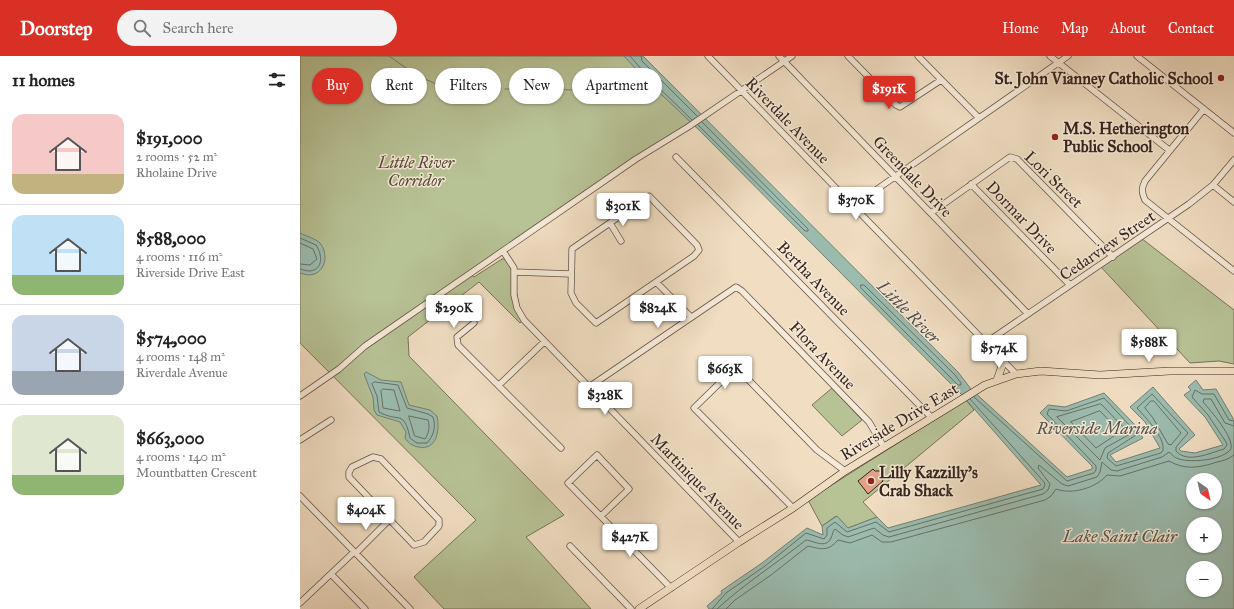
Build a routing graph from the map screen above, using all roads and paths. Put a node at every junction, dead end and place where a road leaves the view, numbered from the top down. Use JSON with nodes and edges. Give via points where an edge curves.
{"nodes":[{"id":1,"x":708,"y":56,"type":"edge"},
{"id":2,"x":779,"y":56,"type":"edge"},
{"id":3,"x":792,"y":56,"type":"edge"},
{"id":4,"x":848,"y":56,"type":"edge"},
{"id":5,"x":918,"y":56,"type":"edge"},
{"id":6,"x":1050,"y":56,"type":"edge"},
{"id":7,"x":1068,"y":56,"type":"edge"},
{"id":8,"x":1137,"y":56,"type":"edge"},
{"id":9,"x":784,"y":62,"type":"junction"},
{"id":10,"x":1059,"y":63,"type":"junction"},
{"id":11,"x":941,"y":80,"type":"junction"},
{"id":12,"x":742,"y":90,"type":"junction"},
{"id":13,"x":1204,"y":108,"type":"junction"},
{"id":14,"x":979,"y":118,"type":"junction"},
{"id":15,"x":1234,"y":133,"type":"edge"},
{"id":16,"x":1169,"y":150,"type":"junction"},
{"id":17,"x":676,"y":156,"type":"dead end"},
{"id":18,"x":1234,"y":160,"type":"edge"},
{"id":19,"x":895,"y":176,"type":"junction"},
{"id":20,"x":971,"y":184,"type":"junction"},
{"id":21,"x":1213,"y":185,"type":"junction"},
{"id":22,"x":1234,"y":202,"type":"edge"},
{"id":23,"x":853,"y":206,"type":"junction"},
{"id":24,"x":931,"y":213,"type":"junction"},
{"id":25,"x":1169,"y":219,"type":"junction"},
{"id":26,"x":610,"y":222,"type":"junction"},
{"id":27,"x":621,"y":241,"type":"dead end"},
{"id":28,"x":503,"y":251,"type":"junction"},
{"id":29,"x":1113,"y":256,"type":"junction"},
{"id":30,"x":1234,"y":271,"type":"edge"},
{"id":31,"x":515,"y":272,"type":"junction"},
{"id":32,"x":571,"y":274,"type":"junction"},
{"id":33,"x":656,"y":282,"type":"junction"},
{"id":34,"x":1070,"y":285,"type":"junction"},
{"id":35,"x":1028,"y":314,"type":"junction"},
{"id":36,"x":691,"y":317,"type":"junction"},
{"id":37,"x":474,"y":323,"type":"dead end"},
{"id":38,"x":544,"y":342,"type":"junction"},
{"id":39,"x":987,"y":342,"type":"junction"},
{"id":40,"x":998,"y":354,"type":"junction"},
{"id":41,"x":1105,"y":371,"type":"dead end"},
{"id":42,"x":1234,"y":371,"type":"edge"},
{"id":43,"x":1148,"y":372,"type":"junction"},
{"id":44,"x":1016,"y":374,"type":"junction"},
{"id":45,"x":996,"y":380,"type":"junction"},
{"id":46,"x":499,"y":385,"type":"junction"},
{"id":47,"x":589,"y":387,"type":"junction"},
{"id":48,"x":300,"y":396,"type":"edge"},
{"id":49,"x":932,"y":418,"type":"junction"},
{"id":50,"x":331,"y":420,"type":"dead end"},
{"id":51,"x":300,"y":440,"type":"edge"},
{"id":52,"x":884,"y":447,"type":"junction"},
{"id":53,"x":561,"y":448,"type":"dead end"},
{"id":54,"x":845,"y":470,"type":"junction"},
{"id":55,"x":300,"y":496,"type":"edge"},
{"id":56,"x":793,"y":508,"type":"junction"},
{"id":57,"x":601,"y":516,"type":"junction"},
{"id":58,"x":389,"y":520,"type":"junction"},
{"id":59,"x":739,"y":542,"type":"junction"},
{"id":60,"x":570,"y":546,"type":"dead end"},
{"id":61,"x":355,"y":552,"type":"junction"},
{"id":62,"x":331,"y":574,"type":"junction"},
{"id":63,"x":671,"y":588,"type":"junction"},
{"id":64,"x":300,"y":603,"type":"edge"},
{"id":65,"x":365,"y":609,"type":"edge"},
{"id":66,"x":410,"y":609,"type":"edge"},
{"id":67,"x":631,"y":609,"type":"edge"},
{"id":68,"x":639,"y":609,"type":"edge"}],
"edges":[{"from":1,"to":12,"type":"street","name":"Riverdale Avenue"},
{"from":2,"to":9,"type":"street","name":"Greendale Drive"},
{"from":3,"to":9,"type":"street"},
{"from":4,"to":11,"type":"street","via":[[900,107]]},
{"from":5,"to":11,"type":"street"},
{"from":6,"to":10,"type":"street"},
{"from":7,"to":10,"type":"street"},
{"from":8,"to":13,"type":"street"},
{"from":9,"to":12,"type":"street"},
{"from":9,"to":19,"type":"street","name":"Greendale Drive"},
{"from":10,"to":14,"type":"street"},
{"from":10,"to":16,"type":"street"},
{"from":11,"to":14,"type":"street"},
{"from":12,"to":23,"type":"street","name":"Riverdale Avenue"},
{"from":12,"to":28,"type":"street"},
{"from":13,"to":15,"type":"street"},
{"from":13,"to":16,"type":"street"},
{"from":14,"to":19,"type":"street"},
{"from":16,"to":25,"type":"street","via":[[1142,188],[1145,200]]},
{"from":17,"to":49,"type":"street","name":"Bertha Avenue"},
{"from":18,"to":21,"type":"street","name":"Cedarview Street"},
{"from":19,"to":23,"type":"street"},
{"from":19,"to":24,"type":"street","name":"Greendale Drive"},
{"from":20,"to":24,"type":"street","name":"Lori Street"},
{"from":20,"to":29,"type":"street","name":"Lori Street","via":[[1010,157],[1018,158]]},
{"from":20,"to":34,"type":"street","name":"Dormar Drive"},
{"from":21,"to":22,"type":"street"},
{"from":21,"to":25,"type":"street","name":"Cedarview Street"},
{"from":23,"to":39,"type":"street","name":"Riverdale Avenue"},
{"from":24,"to":35,"type":"street","name":"Greendale Drive"},
{"from":25,"to":29,"type":"street","name":"Cedarview Street"},
{"from":25,"to":30,"type":"street"},
{"from":26,"to":27,"type":"street"},
{"from":26,"to":32,"type":"street","via":[[572,248]]},
{"from":26,"to":33,"type":"street","via":[[649,196],[698,245],[699,250],[694,256]]},
{"from":28,"to":31,"type":"street"},
{"from":28,"to":48,"type":"street","via":[[365,346],[339,369]]},
{"from":29,"to":34,"type":"street","name":"Cedarview Street"},
{"from":31,"to":32,"type":"street"},
{"from":31,"to":38,"type":"street","name":"Martinique Avenue","via":[[514,295],[517,308]]},
{"from":32,"to":33,"type":"street","via":[[571,293],[576,303],[596,323]]},
{"from":33,"to":36,"type":"street"},
{"from":34,"to":35,"type":"street","name":"Cedarview Street"},
{"from":35,"to":39,"type":"street","name":"Cedarview Street"},
{"from":36,"to":47,"type":"street"},
{"from":36,"to":52,"type":"street","name":"Flora Avenue","via":[[736,288],[742,291],[869,422]]},
{"from":37,"to":46,"type":"street","via":[[457,338],[458,345]]},
{"from":38,"to":46,"type":"street"},
{"from":38,"to":47,"type":"street","name":"Martinique Avenue"},
{"from":39,"to":40,"type":"street","name":"Riverdale Avenue"},
{"from":40,"to":44,"type":"street","name":"Riverdale Avenue"},
{"from":40,"to":45,"type":"main road","via":[[1002,366]]},
{"from":41,"to":43,"type":"main road"},
{"from":42,"to":43,"type":"main road","name":"Riverside Drive East"},
{"from":43,"to":44,"type":"main road","name":"Riverside Drive East","via":[[1082,375],[1041,371]]},
{"from":44,"to":45,"type":"main road","name":"Riverside Drive East"},
{"from":45,"to":49,"type":"main road","name":"Riverside Drive East"},
{"from":46,"to":53,"type":"street"},
{"from":47,"to":59,"type":"street","name":"Martinique Avenue"},
{"from":49,"to":52,"type":"main road","name":"Riverside Drive East"},
{"from":50,"to":51,"type":"street"},
{"from":52,"to":54,"type":"main road","name":"Riverside Drive East"},
{"from":54,"to":56,"type":"main road","name":"Riverside Drive East"},
{"from":54,"to":56,"type":"street","via":[[817,450],[736,367],[694,408]]},
{"from":55,"to":61,"type":"street"},
{"from":56,"to":59,"type":"main road","name":"Riverside Drive East"},
{"from":57,"to":57,"type":"street","via":[[629,489],[597,455],[568,483]]},
{"from":57,"to":63,"type":"street"},
{"from":58,"to":58,"type":"street","via":[[414,545],[424,542],[439,526],[439,520],[418,497],[381,459],[373,457],[352,467],[349,477]]},
{"from":58,"to":61,"type":"street"},
{"from":59,"to":63,"type":"main road","name":"Riverside Drive East"},
{"from":60,"to":67,"type":"street"},
{"from":61,"to":62,"type":"street"},
{"from":61,"to":66,"type":"street"},
{"from":62,"to":64,"type":"street"},
{"from":62,"to":65,"type":"street"},
{"from":63,"to":68,"type":"main road","name":"Riverside Drive East"}]}
